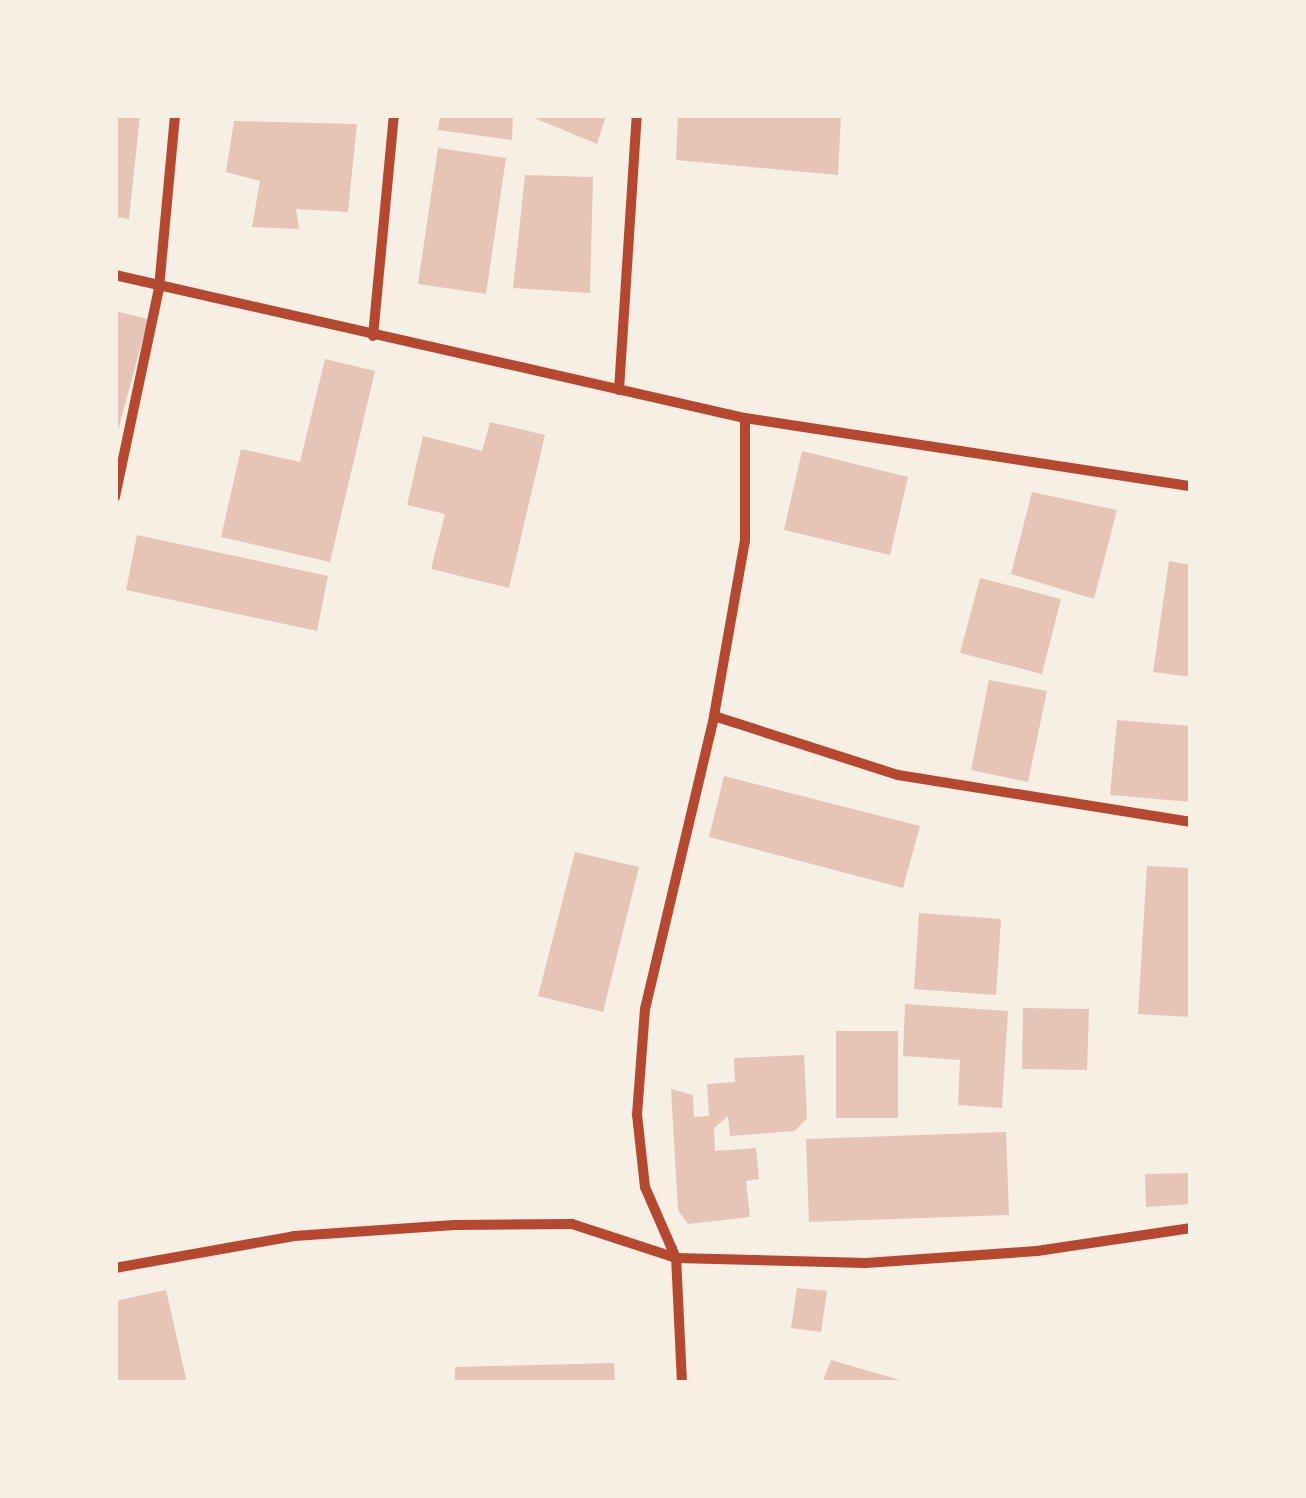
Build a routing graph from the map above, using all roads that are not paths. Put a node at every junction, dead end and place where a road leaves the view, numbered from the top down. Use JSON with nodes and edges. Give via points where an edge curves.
{"nodes":[{"id":1,"x":175,"y":115,"type":"edge"},
{"id":2,"x":394,"y":115,"type":"edge"},
{"id":3,"x":637,"y":115,"type":"edge"},
{"id":4,"x":115,"y":275,"type":"edge"},
{"id":5,"x":159,"y":288,"type":"junction"},
{"id":6,"x":373,"y":336,"type":"junction"},
{"id":7,"x":619,"y":390,"type":"junction"},
{"id":8,"x":745,"y":418,"type":"junction"},
{"id":9,"x":1191,"y":486,"type":"edge"},
{"id":10,"x":115,"y":498,"type":"edge"},
{"id":11,"x":714,"y":716,"type":"junction"},
{"id":12,"x":1191,"y":822,"type":"edge"},
{"id":13,"x":1191,"y":1228,"type":"edge"},
{"id":14,"x":676,"y":1258,"type":"junction"},
{"id":15,"x":115,"y":1268,"type":"edge"},
{"id":16,"x":682,"y":1383,"type":"edge"}],
"edges":[{"from":1,"to":5,"type":"street"},
{"from":2,"to":6,"type":"street"},
{"from":3,"to":7,"type":"street"},
{"from":4,"to":5,"type":"street"},
{"from":5,"to":6,"type":"street"},
{"from":5,"to":10,"type":"street"},
{"from":6,"to":7,"type":"street"},
{"from":7,"to":8,"type":"street"},
{"from":8,"to":9,"type":"street"},
{"from":8,"to":11,"type":"street","via":[[746,541]]},
{"from":11,"to":12,"type":"street","via":[[916,779]]},
{"from":11,"to":14,"type":"street","via":[[655,956],[637,1115],[645,1186]]},
{"from":13,"to":14,"type":"street","via":[[1037,1250],[866,1263]]},
{"from":14,"to":15,"type":"street","via":[[572,1224],[455,1225],[294,1236]]},
{"from":14,"to":16,"type":"street"}]}
